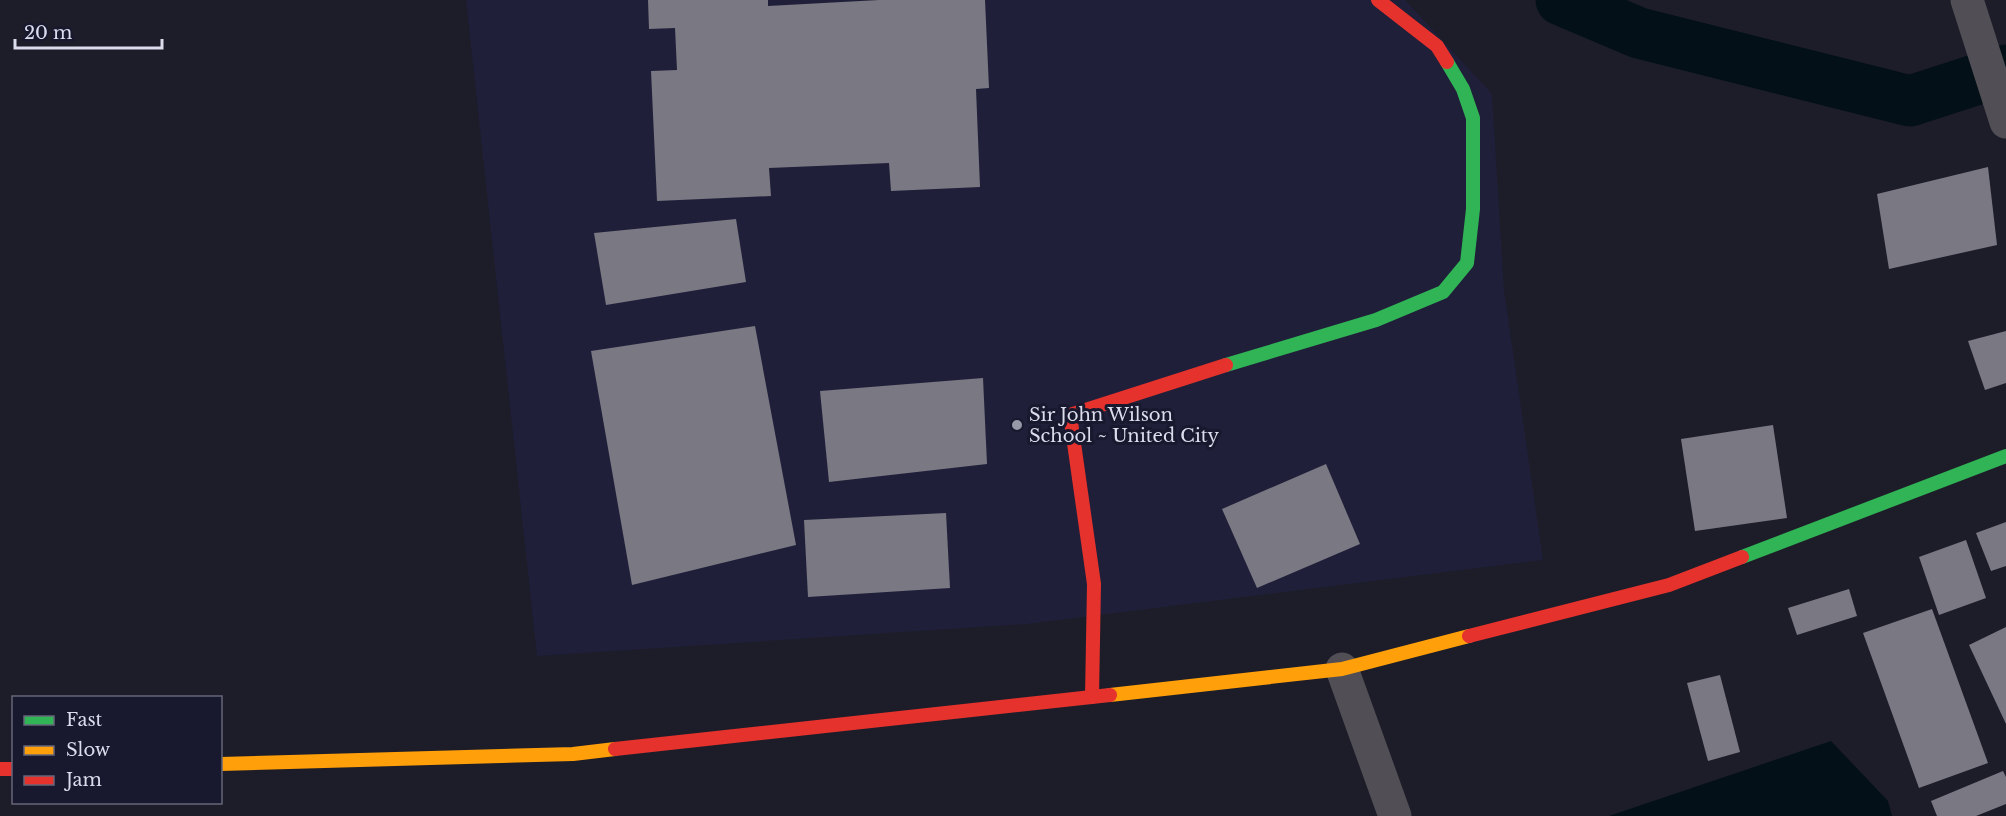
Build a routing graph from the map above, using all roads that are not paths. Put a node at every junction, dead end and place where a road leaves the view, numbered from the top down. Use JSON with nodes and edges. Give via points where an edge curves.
{"nodes":[{"id":1,"x":1378,"y":0,"type":"edge"},
{"id":2,"x":1967,"y":0,"type":"edge"},
{"id":3,"x":2006,"y":122,"type":"edge"},
{"id":4,"x":2006,"y":456,"type":"edge"},
{"id":5,"x":1342,"y":669,"type":"junction"},
{"id":6,"x":1092,"y":697,"type":"junction"},
{"id":7,"x":222,"y":764,"type":"edge"},
{"id":8,"x":1395,"y":816,"type":"edge"}],
"edges":[{"from":1,"to":6,"type":"street","via":[[1437,46],[1463,89],[1473,118],[1473,209],[1467,263],[1443,292],[1376,320],[1070,415],[1094,584]]},
{"from":2,"to":3,"type":"street"},
{"from":4,"to":5,"type":"street","via":[[1669,585]]},
{"from":5,"to":6,"type":"street"},
{"from":5,"to":8,"type":"street"},
{"from":6,"to":7,"type":"street","via":[[573,754]]}]}
